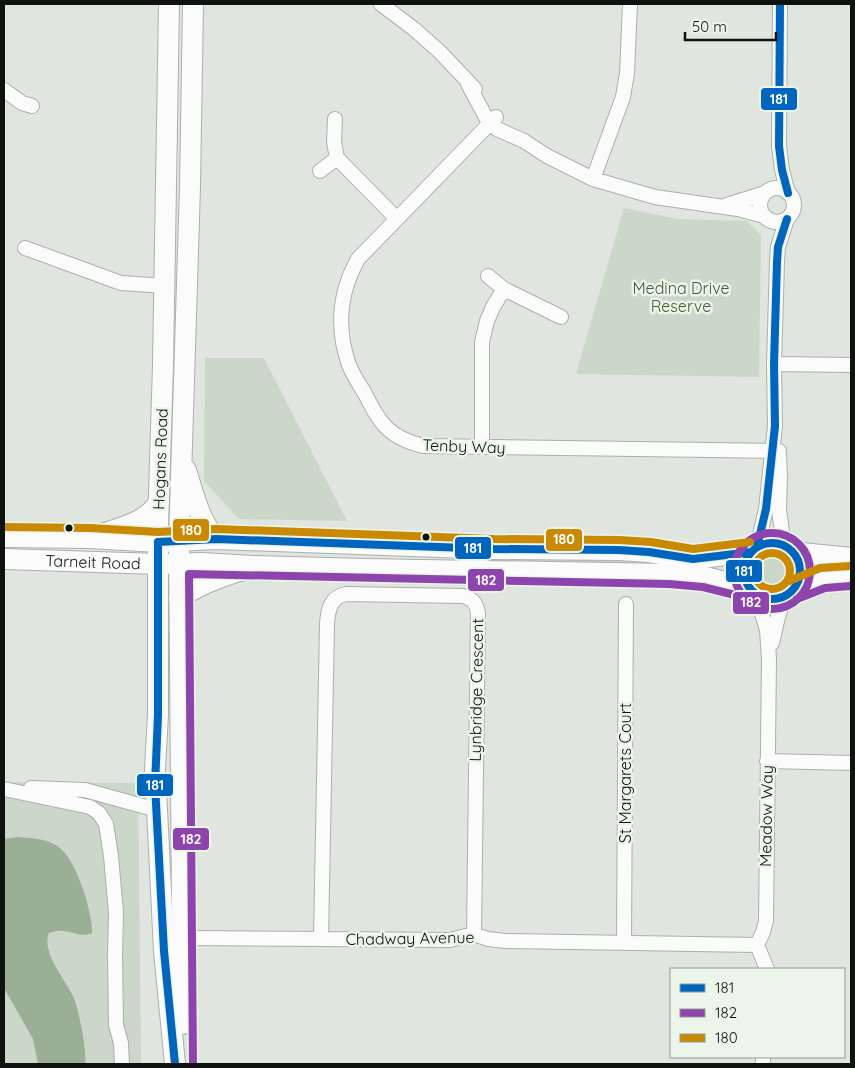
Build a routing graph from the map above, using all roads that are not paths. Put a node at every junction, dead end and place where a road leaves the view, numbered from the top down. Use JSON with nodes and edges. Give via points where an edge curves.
{"nodes":[{"id":1,"x":169,"y":4,"type":"edge"},
{"id":2,"x":192,"y":4,"type":"edge"},
{"id":3,"x":381,"y":4,"type":"edge"},
{"id":4,"x":630,"y":4,"type":"edge"},
{"id":5,"x":780,"y":4,"type":"edge"},
{"id":6,"x":4,"y":90,"type":"edge"},
{"id":7,"x":32,"y":106,"type":"dead end"},
{"id":8,"x":335,"y":119,"type":"dead end"},
{"id":9,"x":492,"y":120,"type":"junction"},
{"id":10,"x":779,"y":146,"type":"junction"},
{"id":11,"x":337,"y":158,"type":"junction"},
{"id":12,"x":320,"y":171,"type":"dead end"},
{"id":13,"x":593,"y":179,"type":"junction"},
{"id":14,"x":767,"y":192,"type":"junction"},
{"id":15,"x":788,"y":192,"type":"junction"},
{"id":16,"x":721,"y":207,"type":"junction"},
{"id":17,"x":396,"y":218,"type":"junction"},
{"id":18,"x":765,"y":218,"type":"junction"},
{"id":19,"x":786,"y":219,"type":"junction"},
{"id":20,"x":25,"y":248,"type":"dead end"},
{"id":21,"x":777,"y":262,"type":"junction"},
{"id":22,"x":488,"y":276,"type":"dead end"},
{"id":23,"x":165,"y":286,"type":"junction"},
{"id":24,"x":504,"y":289,"type":"junction"},
{"id":25,"x":561,"y":317,"type":"dead end"},
{"id":26,"x":774,"y":364,"type":"junction"},
{"id":27,"x":851,"y":365,"type":"edge"},
{"id":28,"x":482,"y":447,"type":"junction"},
{"id":29,"x":775,"y":451,"type":"junction"},
{"id":30,"x":182,"y":457,"type":"junction"},
{"id":31,"x":774,"y":498,"type":"junction"},
{"id":32,"x":159,"y":502,"type":"junction"},
{"id":33,"x":4,"y":537,"type":"edge"},
{"id":34,"x":90,"y":538,"type":"junction"},
{"id":35,"x":216,"y":539,"type":"junction"},
{"id":36,"x":179,"y":541,"type":"junction"},
{"id":37,"x":158,"y":542,"type":"junction"},
{"id":38,"x":788,"y":549,"type":"junction"},
{"id":39,"x":754,"y":550,"type":"junction"},
{"id":40,"x":851,"y":558,"type":"edge"},
{"id":41,"x":4,"y":559,"type":"edge"},
{"id":42,"x":158,"y":564,"type":"junction"},
{"id":43,"x":179,"y":564,"type":"junction"},
{"id":44,"x":252,"y":566,"type":"junction"},
{"id":45,"x":851,"y":576,"type":"edge"},
{"id":46,"x":753,"y":592,"type":"junction"},
{"id":47,"x":789,"y":593,"type":"junction"},
{"id":48,"x":179,"y":599,"type":"junction"},
{"id":49,"x":626,"y":604,"type":"dead end"},
{"id":50,"x":769,"y":659,"type":"junction"},
{"id":51,"x":180,"y":668,"type":"junction"},
{"id":52,"x":767,"y":761,"type":"junction"},
{"id":53,"x":851,"y":763,"type":"edge"},
{"id":54,"x":155,"y":769,"type":"junction"},
{"id":55,"x":4,"y":788,"type":"edge"},
{"id":56,"x":157,"y":810,"type":"junction"},
{"id":57,"x":163,"y":913,"type":"junction"},
{"id":58,"x":474,"y":934,"type":"junction"},
{"id":59,"x":182,"y":938,"type":"junction"},
{"id":60,"x":321,"y":939,"type":"junction"},
{"id":61,"x":624,"y":942,"type":"junction"},
{"id":62,"x":757,"y":945,"type":"junction"},
{"id":63,"x":767,"y":968,"type":"edge"},
{"id":64,"x":122,"y":1064,"type":"edge"},
{"id":65,"x":175,"y":1064,"type":"edge"},
{"id":66,"x":183,"y":1064,"type":"edge"}],
"edges":[{"from":1,"to":23,"type":"street","name":"Hogans Road"},
{"from":2,"to":30,"type":"street","name":"Hogans Road"},
{"from":3,"to":9,"type":"street","via":[[440,52],[480,93]]},
{"from":4,"to":13,"type":"street","via":[[627,73],[622,97]]},
{"from":5,"to":10,"type":"street"},
{"from":6,"to":7,"type":"street"},
{"from":8,"to":11,"type":"street"},
{"from":9,"to":13,"type":"street","via":[[514,127],[524,140],[547,156]]},
{"from":9,"to":17,"type":"street","name":"Tenby Way"},
{"from":10,"to":14,"type":"street"},
{"from":10,"to":15,"type":"street"},
{"from":11,"to":12,"type":"street"},
{"from":11,"to":17,"type":"street"},
{"from":13,"to":16,"type":"street","via":[[655,197]]},
{"from":14,"to":15,"type":"street","via":[[780,188]]},
{"from":14,"to":16,"type":"street"},
{"from":14,"to":18,"type":"street","via":[[760,204]]},
{"from":15,"to":19,"type":"street","via":[[794,206]]},
{"from":16,"to":18,"type":"street"},
{"from":17,"to":28,"type":"street","name":"Tenby Way","via":[[358,259],[348,276],[341,337],[350,367],[375,413],[391,433],[423,446]]},
{"from":18,"to":19,"type":"street","via":[[776,222]]},
{"from":18,"to":21,"type":"street"},
{"from":19,"to":21,"type":"street"},
{"from":20,"to":23,"type":"street","via":[[121,283]]},
{"from":21,"to":26,"type":"street"},
{"from":22,"to":24,"type":"street"},
{"from":23,"to":32,"type":"street","name":"Hogans Road"},
{"from":24,"to":25,"type":"street"},
{"from":24,"to":28,"type":"street","via":[[487,321],[482,342]]},
{"from":26,"to":27,"type":"street"},
{"from":26,"to":29,"type":"street"},
{"from":28,"to":29,"type":"street","name":"Tenby Way"},
{"from":29,"to":31,"type":"street"},
{"from":30,"to":35,"type":"street","via":[[201,518]]},
{"from":30,"to":36,"type":"street","name":"Hogans Road"},
{"from":31,"to":38,"type":"street"},
{"from":31,"to":39,"type":"street"},
{"from":32,"to":34,"type":"street","via":[[150,513],[136,521]]},
{"from":32,"to":37,"type":"street","name":"Hogans Road"},
{"from":33,"to":34,"type":"street","name":"Tarneit Road"},
{"from":34,"to":37,"type":"street","name":"Tarneit Road"},
{"from":35,"to":36,"type":"street","name":"Tarneit Road"},
{"from":35,"to":39,"type":"street","name":"Tarneit Road","via":[[619,550],[692,559]]},
{"from":36,"to":37,"type":"street","name":"Tarneit Road"},
{"from":36,"to":43,"type":"street","name":"Hogans Road"},
{"from":37,"to":42,"type":"street","name":"Hogans Road"},
{"from":38,"to":39,"type":"street","via":[[772,543]]},
{"from":38,"to":40,"type":"street"},
{"from":38,"to":47,"type":"street","via":[[800,570],[799,578]]},
{"from":39,"to":46,"type":"street","via":[[744,570]]},
{"from":41,"to":42,"type":"street","name":"Tarneit Road"},
{"from":42,"to":43,"type":"street","name":"Tarneit Road"},
{"from":42,"to":54,"type":"street","name":"Hogans Road"},
{"from":43,"to":44,"type":"street","name":"Tarneit Road"},
{"from":43,"to":48,"type":"street","name":"Hogans Road"},
{"from":44,"to":46,"type":"street","name":"Tarneit Road","via":[[670,574],[705,577]]},
{"from":44,"to":48,"type":"street","via":[[190,590]]},
{"from":45,"to":47,"type":"street","via":[[823,578]]},
{"from":46,"to":47,"type":"street","via":[[770,600]]},
{"from":46,"to":50,"type":"street","name":"Meadow Way","via":[[767,630]]},
{"from":47,"to":50,"type":"street","name":"Meadow Way","via":[[776,623]]},
{"from":48,"to":51,"type":"street","name":"Hogans Road"},
{"from":49,"to":61,"type":"street","name":"St Margarets Court"},
{"from":50,"to":52,"type":"street","name":"Meadow Way"},
{"from":51,"to":54,"type":"street","via":[[172,702],[172,759],[164,768]]},
{"from":51,"to":59,"type":"street","name":"Hogans Road"},
{"from":52,"to":53,"type":"street"},
{"from":52,"to":62,"type":"street","name":"Meadow Way","via":[[766,920]]},
{"from":54,"to":56,"type":"street","name":"Hogans Road"},
{"from":55,"to":56,"type":"street","via":[[85,790]]},
{"from":55,"to":64,"type":"street","via":[[90,807],[106,824],[114,882],[116,1025],[122,1043]]},
{"from":56,"to":57,"type":"street","name":"Hogans Road"},
{"from":57,"to":59,"type":"street"},
{"from":57,"to":65,"type":"street","name":"Hogans Road"},
{"from":58,"to":60,"type":"street","name":"Chadway Avenue","via":[[450,940]]},
{"from":58,"to":60,"type":"street","name":"Lynbridge Crescent","via":[[477,607],[474,601],[463,596],[346,594],[331,602],[328,610]]},
{"from":58,"to":61,"type":"street","name":"Chadway Avenue","via":[[505,941]]},
{"from":59,"to":60,"type":"street","name":"Chadway Avenue"},
{"from":59,"to":66,"type":"street","name":"Hogans Road"},
{"from":61,"to":62,"type":"street","name":"Chadway Avenue"},
{"from":62,"to":63,"type":"street"}]}
